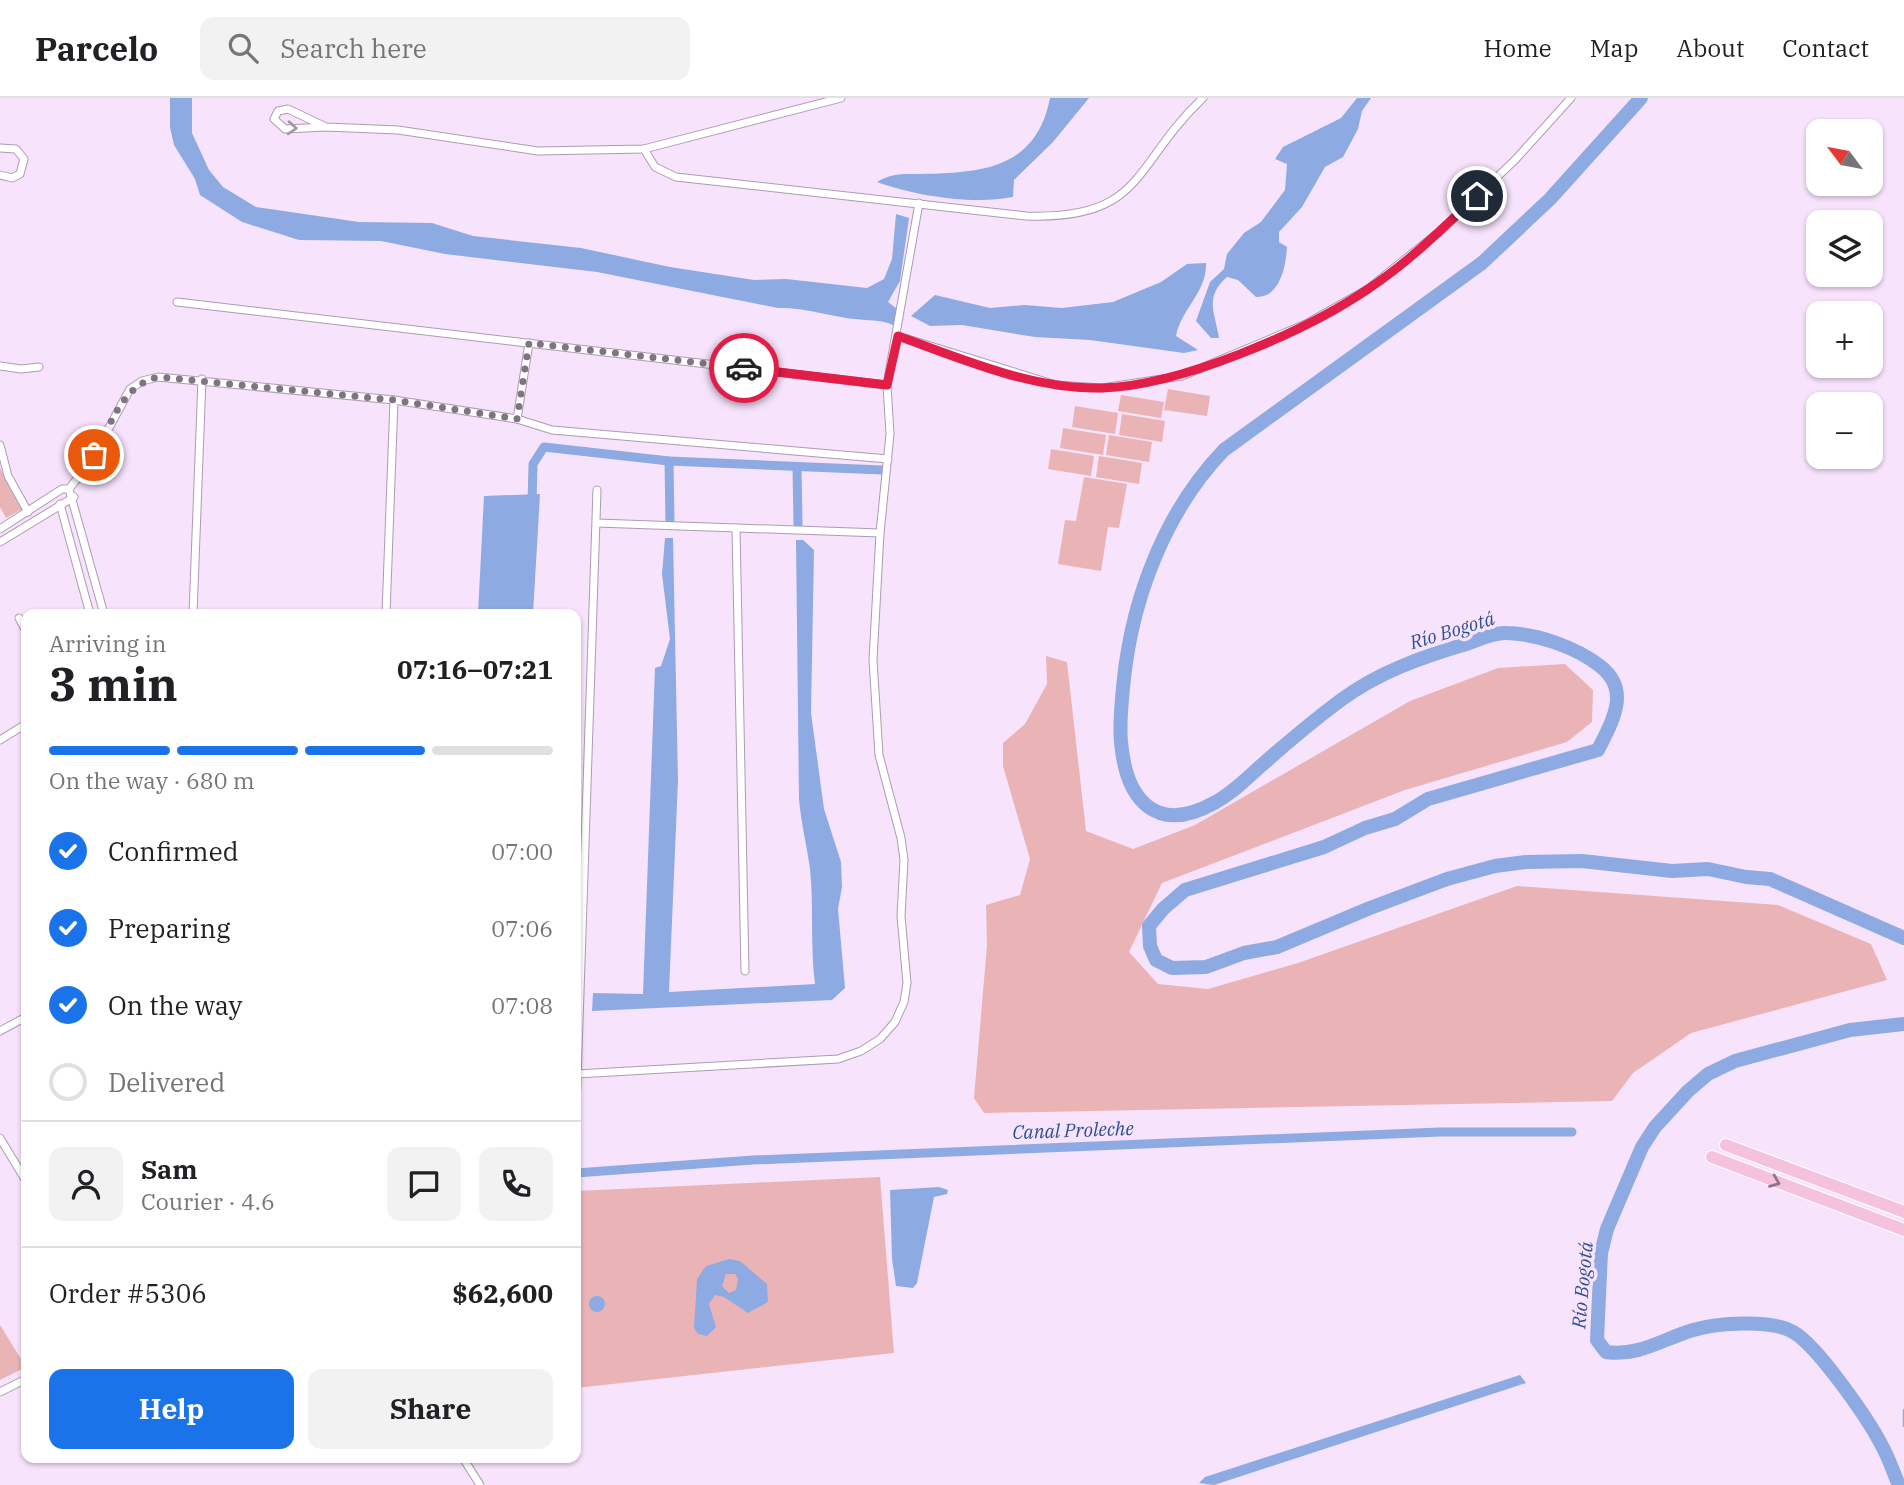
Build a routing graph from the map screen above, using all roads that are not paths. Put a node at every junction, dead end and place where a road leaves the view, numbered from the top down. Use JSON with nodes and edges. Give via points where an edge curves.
{"nodes":[{"id":1,"x":841,"y":98,"type":"edge"},
{"id":2,"x":1203,"y":98,"type":"edge"},
{"id":3,"x":1571,"y":98,"type":"edge"},
{"id":4,"x":326,"y":127,"type":"junction"},
{"id":5,"x":0,"y":148,"type":"edge"},
{"id":6,"x":644,"y":149,"type":"junction"},
{"id":7,"x":0,"y":175,"type":"edge"},
{"id":8,"x":919,"y":203,"type":"junction"},
{"id":9,"x":177,"y":302,"type":"dead end"},
{"id":10,"x":898,"y":336,"type":"junction"},
{"id":11,"x":529,"y":343,"type":"junction"},
{"id":12,"x":0,"y":366,"type":"edge"},
{"id":13,"x":39,"y":367,"type":"dead end"},
{"id":14,"x":202,"y":379,"type":"junction"},
{"id":15,"x":887,"y":385,"type":"junction"},
{"id":16,"x":394,"y":400,"type":"junction"},
{"id":17,"x":517,"y":419,"type":"junction"},
{"id":18,"x":0,"y":445,"type":"edge"},
{"id":19,"x":888,"y":459,"type":"junction"},
{"id":20,"x":69,"y":489,"type":"junction"},
{"id":21,"x":597,"y":490,"type":"dead end"},
{"id":22,"x":74,"y":497,"type":"junction"},
{"id":23,"x":60,"y":504,"type":"junction"},
{"id":24,"x":28,"y":512,"type":"junction"},
{"id":25,"x":0,"y":518,"type":"edge"},
{"id":26,"x":597,"y":523,"type":"junction"},
{"id":27,"x":2,"y":528,"type":"edge"},
{"id":28,"x":736,"y":528,"type":"junction"},
{"id":29,"x":880,"y":533,"type":"junction"},
{"id":30,"x":0,"y":542,"type":"edge"},
{"id":31,"x":89,"y":609,"type":"edge"},
{"id":32,"x":103,"y":609,"type":"edge"},
{"id":33,"x":193,"y":609,"type":"edge"},
{"id":34,"x":386,"y":609,"type":"edge"},
{"id":35,"x":19,"y":618,"type":"dead end"},
{"id":36,"x":21,"y":622,"type":"edge"},
{"id":37,"x":21,"y":727,"type":"edge"},
{"id":38,"x":0,"y":740,"type":"edge"},
{"id":39,"x":581,"y":964,"type":"edge"},
{"id":40,"x":745,"y":971,"type":"dead end"},
{"id":41,"x":21,"y":1020,"type":"edge"},
{"id":42,"x":0,"y":1031,"type":"edge"},
{"id":43,"x":581,"y":1074,"type":"edge"},
{"id":44,"x":0,"y":1138,"type":"edge"},
{"id":45,"x":1726,"y":1145,"type":"dead end"},
{"id":46,"x":1712,"y":1157,"type":"dead end"},
{"id":47,"x":21,"y":1173,"type":"edge"},
{"id":48,"x":1904,"y":1212,"type":"edge"},
{"id":49,"x":1904,"y":1230,"type":"edge"},
{"id":50,"x":21,"y":1382,"type":"edge"},
{"id":51,"x":0,"y":1392,"type":"edge"},
{"id":52,"x":466,"y":1463,"type":"edge"},
{"id":53,"x":480,"y":1485,"type":"edge"}],
"edges":[{"from":1,"to":6,"type":"street"},
{"from":2,"to":8,"type":"street","via":[[1137,181],[1118,198],[1084,214],[1027,216]]},
{"from":3,"to":10,"type":"street","via":[[1487,187],[1368,289],[1306,324],[1182,376],[1102,388],[1056,385]]},
{"from":4,"to":4,"type":"street","one_way":true,"via":[[288,109],[278,111],[274,119],[285,130]]},
{"from":4,"to":6,"type":"street","via":[[398,130],[538,151]]},
{"from":5,"to":7,"type":"street","via":[[16,149],[24,167],[12,178]]},
{"from":6,"to":8,"type":"street","via":[[656,167],[676,177]]},
{"from":8,"to":10,"type":"street"},
{"from":9,"to":11,"type":"street"},
{"from":10,"to":15,"type":"street"},
{"from":11,"to":15,"type":"street"},
{"from":11,"to":17,"type":"street"},
{"from":12,"to":13,"type":"street"},
{"from":14,"to":16,"type":"street"},
{"from":14,"to":20,"type":"street","via":[[158,377],[142,380],[130,389]]},
{"from":14,"to":33,"type":"street"},
{"from":15,"to":19,"type":"street"},
{"from":16,"to":17,"type":"street"},
{"from":16,"to":34,"type":"street"},
{"from":17,"to":19,"type":"street","via":[[552,430]]},
{"from":18,"to":24,"type":"street","via":[[8,476]]},
{"from":19,"to":29,"type":"street"},
{"from":20,"to":22,"type":"street"},
{"from":20,"to":24,"type":"street"},
{"from":21,"to":26,"type":"street"},
{"from":22,"to":23,"type":"street"},
{"from":22,"to":32,"type":"street"},
{"from":23,"to":30,"type":"street"},
{"from":23,"to":31,"type":"street"},
{"from":24,"to":27,"type":"street"},
{"from":25,"to":27,"type":"street"},
{"from":26,"to":28,"type":"street"},
{"from":26,"to":39,"type":"street"},
{"from":28,"to":29,"type":"street"},
{"from":28,"to":40,"type":"street"},
{"from":29,"to":43,"type":"street","via":[[874,703],[880,755],[904,860],[901,916],[907,983],[895,1022],[870,1045],[838,1059]]},
{"from":35,"to":36,"type":"street"},
{"from":37,"to":38,"type":"street"},
{"from":41,"to":42,"type":"street"},
{"from":44,"to":47,"type":"street"},
{"from":45,"to":48,"type":"main road"},
{"from":46,"to":49,"type":"main road","one_way":true},
{"from":50,"to":51,"type":"street"},
{"from":52,"to":53,"type":"street"}]}
